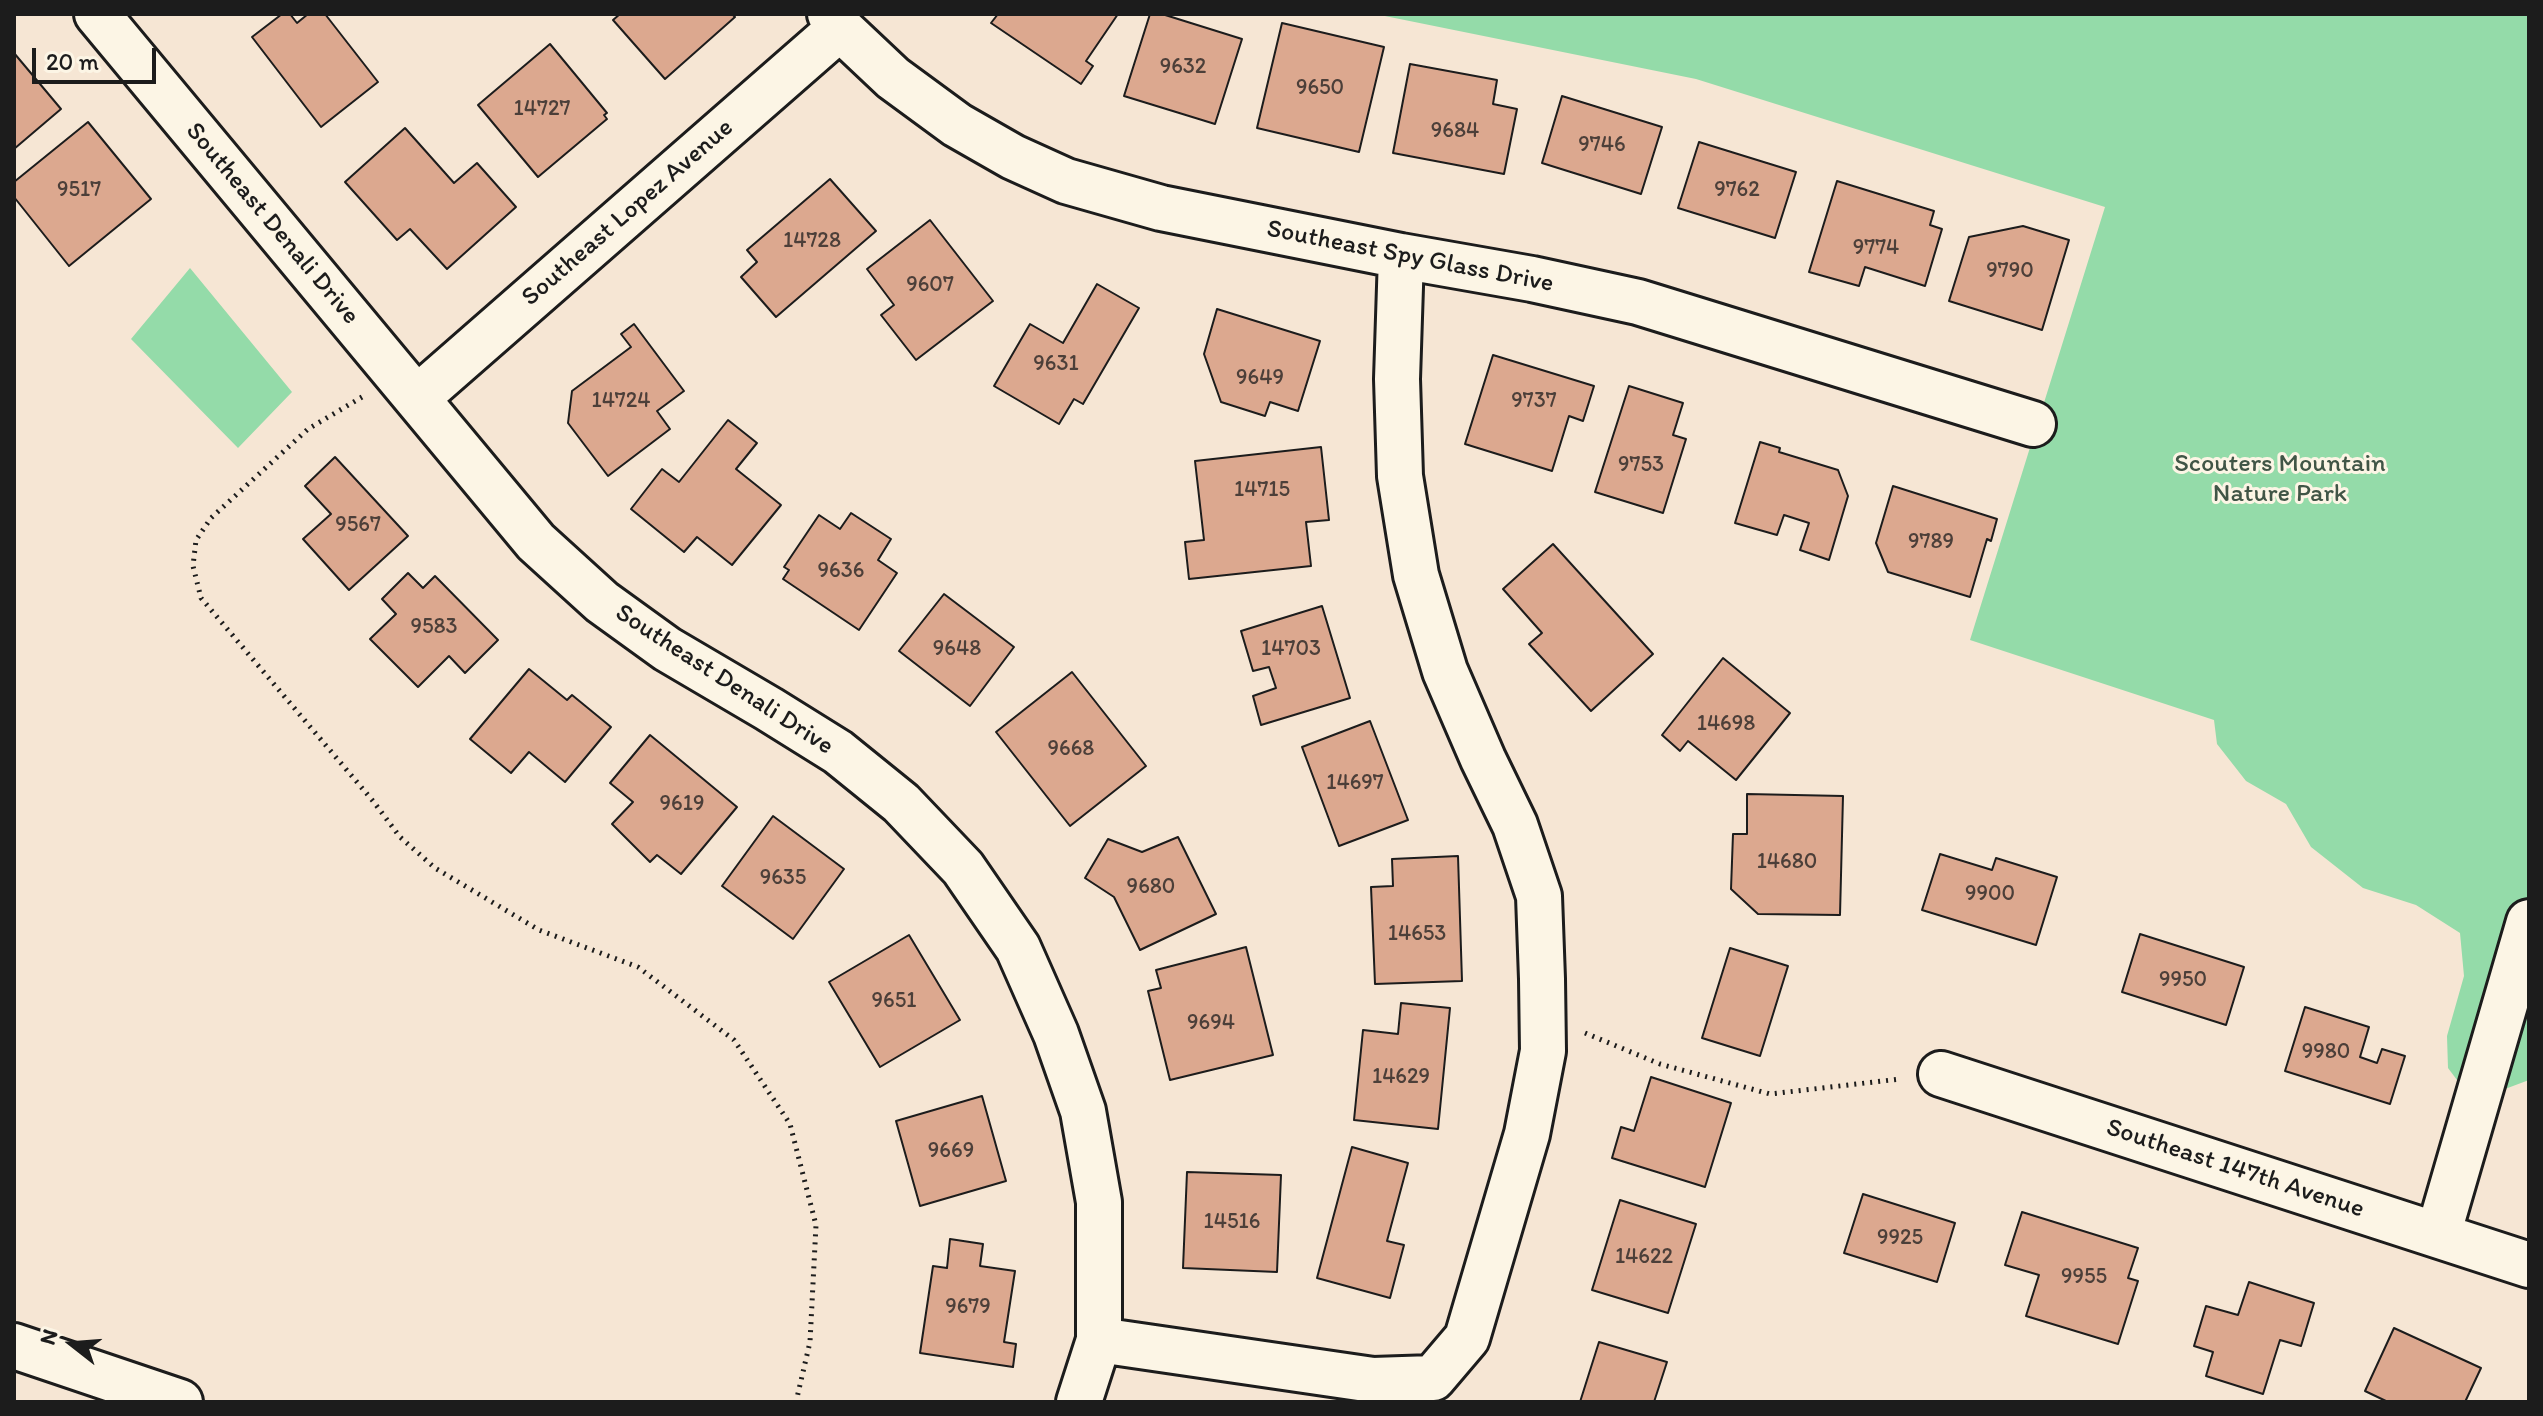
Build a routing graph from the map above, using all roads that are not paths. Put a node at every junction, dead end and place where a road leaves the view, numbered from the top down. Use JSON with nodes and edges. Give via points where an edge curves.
{"nodes":[{"id":1,"x":97,"y":14,"type":"edge"},
{"id":2,"x":835,"y":21,"type":"edge"},
{"id":3,"x":1401,"y":256,"type":"junction"},
{"id":4,"x":417,"y":398,"type":"junction"},
{"id":5,"x":2033,"y":424,"type":"dead end"},
{"id":6,"x":2529,"y":922,"type":"edge"},
{"id":7,"x":1941,"y":1074,"type":"road end"},
{"id":8,"x":2438,"y":1235,"type":"junction"},
{"id":9,"x":2529,"y":1265,"type":"edge"},
{"id":10,"x":1099,"y":1340,"type":"junction"},
{"id":11,"x":14,"y":1346,"type":"edge"},
{"id":12,"x":180,"y":1402,"type":"edge"},
{"id":13,"x":1079,"y":1402,"type":"edge"}],
"edges":[{"from":1,"to":4,"type":"street","name":"Southeast Denali Drive"},
{"from":2,"to":3,"type":"street","name":"Southeast Spy Glass Drive","via":[[893,78],[957,125],[1066,181],[1161,208]]},
{"from":2,"to":4,"type":"street","name":"Southeast Lopez Avenue"},
{"from":3,"to":5,"type":"street","name":"Southeast Spy Glass Drive","via":[[1638,302]]},
{"from":3,"to":10,"type":"street","via":[[1400,476],[1416,575],[1445,671],[1515,825],[1539,896],[1543,1051],[1527,1134],[1467,1338],[1433,1378],[1373,1380]]},
{"from":4,"to":10,"type":"street","name":"Southeast Denali Drive","via":[[536,542],[602,602],[667,649],[838,752],[901,803],[963,868],[1018,948],[1083,1111],[1099,1202]]},
{"from":6,"to":8,"type":"street"},
{"from":7,"to":8,"type":"street","name":"Southeast 147th Avenue"},
{"from":8,"to":9,"type":"street","name":"Southeast 147th Avenue"},
{"from":10,"to":13,"type":"street","name":"Southeast Denali Drive"},
{"from":11,"to":12,"type":"street"}]}
